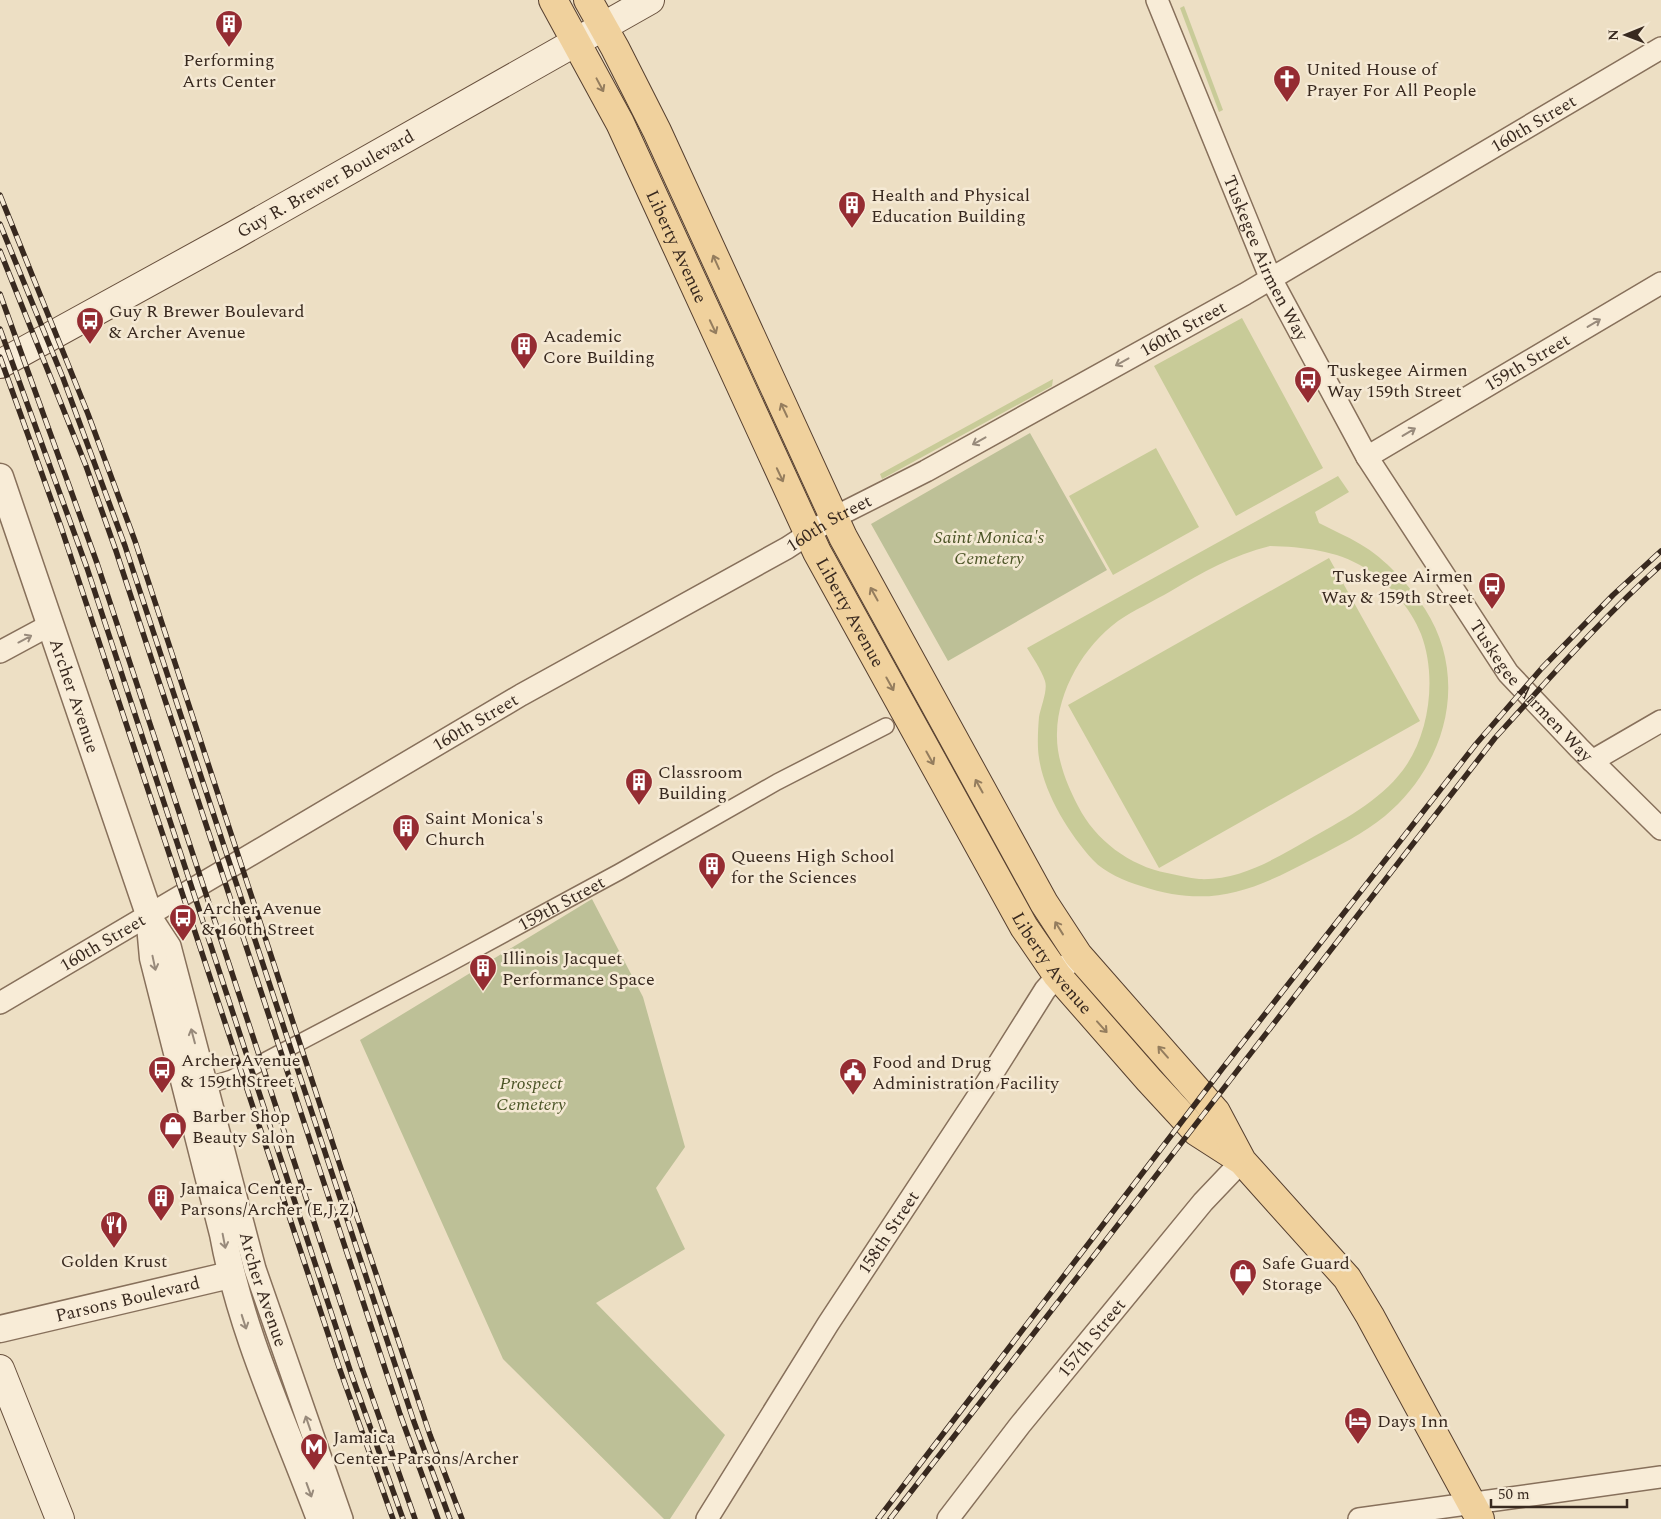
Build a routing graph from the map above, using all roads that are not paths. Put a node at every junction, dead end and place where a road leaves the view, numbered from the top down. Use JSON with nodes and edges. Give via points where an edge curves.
{"nodes":[{"id":1,"x":553,"y":0,"type":"edge"},
{"id":2,"x":588,"y":0,"type":"edge"},
{"id":3,"x":650,"y":0,"type":"edge"},
{"id":4,"x":1157,"y":0,"type":"edge"},
{"id":5,"x":603,"y":27,"type":"junction"},
{"id":6,"x":577,"y":42,"type":"junction"},
{"id":7,"x":1661,"y":48,"type":"edge"},
{"id":8,"x":1270,"y":277,"type":"junction"},
{"id":9,"x":1661,"y":283,"type":"edge"},
{"id":10,"x":0,"y":364,"type":"edge"},
{"id":11,"x":1367,"y":457,"type":"junction"},
{"id":12,"x":0,"y":478,"type":"edge"},
{"id":13,"x":833,"y":518,"type":"junction"},
{"id":14,"x":808,"y":534,"type":"junction"},
{"id":15,"x":50,"y":625,"type":"junction"},
{"id":16,"x":0,"y":652,"type":"edge"},
{"id":17,"x":1661,"y":721,"type":"edge"},
{"id":18,"x":886,"y":726,"type":"dead end"},
{"id":19,"x":1592,"y":761,"type":"junction"},
{"id":20,"x":1661,"y":829,"type":"edge"},
{"id":21,"x":149,"y":914,"type":"junction"},
{"id":22,"x":1078,"y":955,"type":"junction"},
{"id":23,"x":1057,"y":975,"type":"junction"},
{"id":24,"x":0,"y":1003,"type":"edge"},
{"id":25,"x":206,"y":1086,"type":"junction"},
{"id":26,"x":1242,"y":1161,"type":"junction"},
{"id":27,"x":243,"y":1272,"type":"junction"},
{"id":28,"x":0,"y":1329,"type":"edge"},
{"id":29,"x":0,"y":1369,"type":"edge"},
{"id":30,"x":1661,"y":1477,"type":"edge"},
{"id":31,"x":1476,"y":1512,"type":"edge"},
{"id":32,"x":60,"y":1519,"type":"edge"},
{"id":33,"x":320,"y":1519,"type":"edge"},
{"id":34,"x":342,"y":1519,"type":"edge"},
{"id":35,"x":708,"y":1519,"type":"edge"},
{"id":36,"x":948,"y":1519,"type":"edge"},
{"id":37,"x":1359,"y":1519,"type":"edge"}],
"edges":[{"from":1,"to":6,"type":"main road","name":"Liberty Avenue"},
{"from":2,"to":5,"type":"main road","name":"Liberty Avenue"},
{"from":3,"to":5,"type":"main road","name":"Guy R. Brewer Boulevard"},
{"from":4,"to":8,"type":"street","name":"Tuskegee Airmen Way"},
{"from":5,"to":6,"type":"main road","name":"Guy R. Brewer Boulevard"},
{"from":13,"to":5,"type":"main road","name":"Liberty Avenue","one_way":true,"via":[[654,124]]},
{"from":6,"to":10,"type":"main road","name":"Guy R. Brewer Boulevard"},
{"from":6,"to":14,"type":"main road","name":"Liberty Avenue","one_way":true,"via":[[620,123]]},
{"from":7,"to":8,"type":"street","name":"160th Street"},
{"from":8,"to":11,"type":"street","name":"Tuskegee Airmen Way"},
{"from":8,"to":13,"type":"street","name":"160th Street","one_way":true,"via":[[1245,294],[926,471]]},
{"from":11,"to":9,"type":"street","name":"159th Street","one_way":true},
{"from":11,"to":19,"type":"street","name":"Tuskegee Airmen Way","via":[[1508,673]]},
{"from":12,"to":15,"type":"street","name":"Archer Avenue"},
{"from":13,"to":14,"type":"street","name":"160th Street"},
{"from":22,"to":13,"type":"main road","name":"Liberty Avenue","one_way":true,"via":[[1033,884]]},
{"from":14,"to":21,"type":"street","name":"160th Street","via":[[521,695]]},
{"from":14,"to":23,"type":"main road","name":"Liberty Avenue","one_way":true,"via":[[1013,908]]},
{"from":16,"to":15,"type":"street","one_way":true},
{"from":15,"to":21,"type":"street","name":"Archer Avenue"},
{"from":17,"to":19,"type":"street"},
{"from":18,"to":25,"type":"street","name":"159th Street","via":[[777,782],[449,964],[232,1078]]},
{"from":19,"to":20,"type":"street","name":"Tuskegee Airmen Way"},
{"from":21,"to":24,"type":"street","name":"160th Street"},
{"from":25,"to":21,"type":"street","name":"Archer Avenue","one_way":true,"via":[[170,946]]},
{"from":21,"to":27,"type":"street","name":"Archer Avenue","one_way":true,"via":[[153,958],[223,1234]]},
{"from":22,"to":23,"type":"street","name":"158th Street"},
{"from":26,"to":22,"type":"main road","name":"Liberty Avenue","one_way":true,"via":[[1216,1112]]},
{"from":23,"to":26,"type":"main road","name":"Liberty Avenue","one_way":true,"via":[[1197,1132]]},
{"from":23,"to":35,"type":"street","name":"158th Street","via":[[828,1324]]},
{"from":25,"to":27,"type":"street","name":"Archer Avenue"},
{"from":26,"to":31,"type":"main road","name":"Liberty Avenue","via":[[1355,1290]]},
{"from":26,"to":36,"type":"street","name":"157th Street","via":[[1196,1210],[1020,1425]]},
{"from":27,"to":28,"type":"street","name":"Parsons Boulevard"},
{"from":27,"to":33,"type":"street","name":"Archer Avenue","one_way":true,"via":[[245,1325]]},
{"from":34,"to":27,"type":"street","name":"Archer Avenue","one_way":true},
{"from":29,"to":32,"type":"main road"},
{"from":30,"to":31,"type":"street"},
{"from":31,"to":37,"type":"street"}]}
